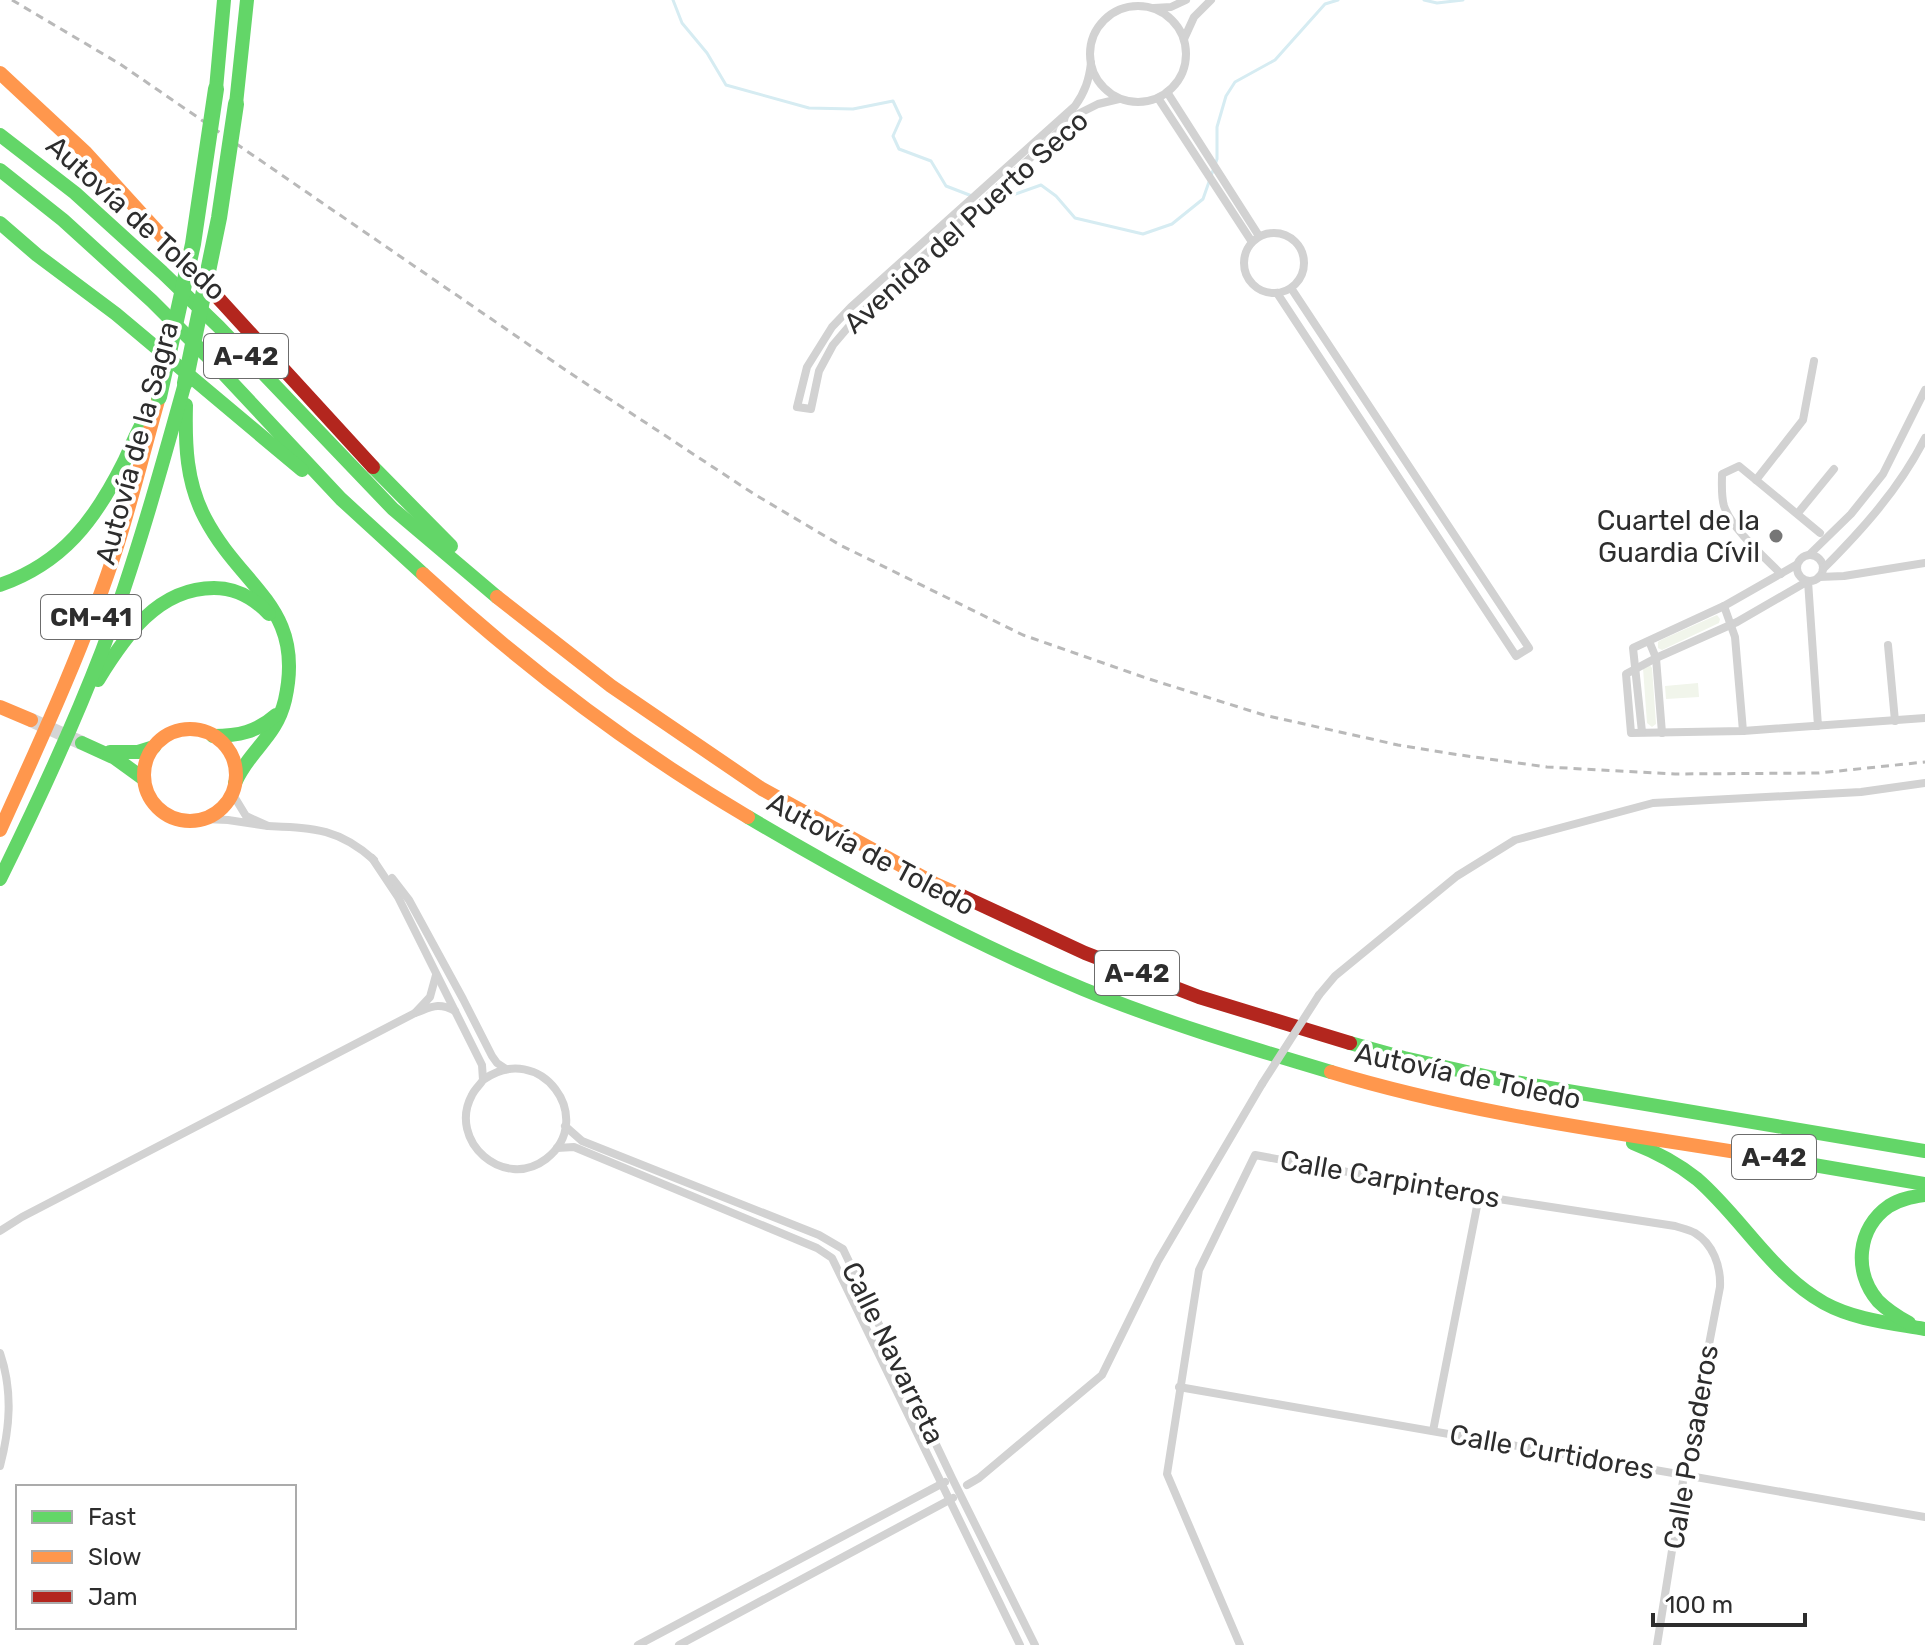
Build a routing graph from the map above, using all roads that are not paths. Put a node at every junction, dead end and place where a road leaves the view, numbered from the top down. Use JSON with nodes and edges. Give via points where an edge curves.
{"nodes":[{"id":1,"x":224,"y":0,"type":"edge"},
{"id":2,"x":247,"y":0,"type":"edge"},
{"id":3,"x":1186,"y":0,"type":"edge"},
{"id":4,"x":1211,"y":0,"type":"edge"},
{"id":5,"x":1154,"y":8,"type":"junction"},
{"id":6,"x":1184,"y":39,"type":"junction"},
{"id":7,"x":1091,"y":63,"type":"junction"},
{"id":8,"x":0,"y":73,"type":"edge"},
{"id":9,"x":0,"y":88,"type":"edge"},
{"id":10,"x":1167,"y":92,"type":"junction"},
{"id":11,"x":1158,"y":98,"type":"junction"},
{"id":12,"x":1119,"y":99,"type":"junction"},
{"id":13,"x":0,"y":135,"type":"edge"},
{"id":14,"x":0,"y":170,"type":"edge"},
{"id":15,"x":115,"y":184,"type":"junction"},
{"id":16,"x":0,"y":223,"type":"edge"},
{"id":17,"x":0,"y":234,"type":"edge"},
{"id":18,"x":1256,"y":239,"type":"junction"},
{"id":19,"x":37,"y":255,"type":"junction"},
{"id":20,"x":1291,"y":288,"type":"junction"},
{"id":21,"x":1277,"y":293,"type":"junction"},
{"id":22,"x":1814,"y":361,"type":"dead end"},
{"id":23,"x":1925,"y":390,"type":"edge"},
{"id":24,"x":159,"y":397,"type":"junction"},
{"id":25,"x":182,"y":411,"type":"junction"},
{"id":26,"x":1925,"y":438,"type":"edge"},
{"id":27,"x":1834,"y":469,"type":"dead end"},
{"id":28,"x":1756,"y":480,"type":"junction"},
{"id":29,"x":341,"y":499,"type":"junction"},
{"id":30,"x":1798,"y":513,"type":"junction"},
{"id":31,"x":1820,"y":533,"type":"dead end"},
{"id":32,"x":1810,"y":554,"type":"junction"},
{"id":33,"x":1925,"y":563,"type":"edge"},
{"id":34,"x":1796,"y":565,"type":"junction"},
{"id":35,"x":1821,"y":573,"type":"junction"},
{"id":36,"x":1781,"y":574,"type":"junction"},
{"id":37,"x":1808,"y":581,"type":"junction"},
{"id":38,"x":0,"y":585,"type":"edge"},
{"id":39,"x":484,"y":587,"type":"junction"},
{"id":40,"x":1724,"y":606,"type":"junction"},
{"id":41,"x":1732,"y":624,"type":"junction"},
{"id":42,"x":284,"y":632,"type":"junction"},
{"id":43,"x":1649,"y":641,"type":"junction"},
{"id":44,"x":1888,"y":645,"type":"dead end"},
{"id":45,"x":1656,"y":658,"type":"junction"},
{"id":46,"x":1637,"y":668,"type":"junction"},
{"id":47,"x":81,"y":700,"type":"junction"},
{"id":48,"x":0,"y":707,"type":"edge"},
{"id":49,"x":283,"y":708,"type":"junction"},
{"id":50,"x":1925,"y":718,"type":"edge"},
{"id":51,"x":31,"y":720,"type":"tunnel mouth"},
{"id":52,"x":1895,"y":721,"type":"junction"},
{"id":53,"x":1818,"y":726,"type":"junction"},
{"id":54,"x":1743,"y":731,"type":"junction"},
{"id":55,"x":1642,"y":732,"type":"junction"},
{"id":56,"x":1662,"y":733,"type":"junction"},
{"id":57,"x":213,"y":736,"type":"junction"},
{"id":58,"x":82,"y":743,"type":"tunnel mouth"},
{"id":59,"x":154,"y":747,"type":"junction"},
{"id":60,"x":106,"y":752,"type":"junction"},
{"id":61,"x":144,"y":779,"type":"junction"},
{"id":62,"x":1925,"y":783,"type":"edge"},
{"id":63,"x":234,"y":788,"type":"junction"},
{"id":64,"x":204,"y":819,"type":"junction"},
{"id":65,"x":268,"y":826,"type":"junction"},
{"id":66,"x":0,"y":830,"type":"edge"},
{"id":67,"x":372,"y":858,"type":"junction"},
{"id":68,"x":0,"y":879,"type":"edge"},
{"id":69,"x":436,"y":975,"type":"junction"},
{"id":70,"x":455,"y":1011,"type":"junction"},
{"id":71,"x":415,"y":1013,"type":"junction"},
{"id":72,"x":506,"y":1069,"type":"junction"},
{"id":73,"x":483,"y":1080,"type":"junction"},
{"id":74,"x":565,"y":1126,"type":"junction"},
{"id":75,"x":1622,"y":1135,"type":"junction"},
{"id":76,"x":1925,"y":1141,"type":"edge"},
{"id":77,"x":1878,"y":1143,"type":"junction"},
{"id":78,"x":557,"y":1148,"type":"junction"},
{"id":79,"x":1925,"y":1151,"type":"edge"},
{"id":80,"x":1925,"y":1184,"type":"edge"},
{"id":81,"x":1925,"y":1195,"type":"edge"},
{"id":82,"x":1479,"y":1196,"type":"junction"},
{"id":83,"x":0,"y":1231,"type":"edge"},
{"id":84,"x":1712,"y":1251,"type":"joint"},
{"id":85,"x":1921,"y":1328,"type":"edge"},
{"id":86,"x":0,"y":1353,"type":"edge"},
{"id":87,"x":1179,"y":1387,"type":"junction"},
{"id":88,"x":1433,"y":1431,"type":"junction"},
{"id":89,"x":0,"y":1466,"type":"edge"},
{"id":90,"x":1684,"y":1475,"type":"junction"},
{"id":91,"x":952,"y":1478,"type":"junction"},
{"id":92,"x":942,"y":1484,"type":"junction"},
{"id":93,"x":964,"y":1489,"type":"junction"},
{"id":94,"x":949,"y":1499,"type":"junction"},
{"id":95,"x":1925,"y":1517,"type":"edge"},
{"id":96,"x":638,"y":1645,"type":"edge"},
{"id":97,"x":679,"y":1645,"type":"edge"},
{"id":98,"x":1020,"y":1645,"type":"edge"},
{"id":99,"x":1035,"y":1645,"type":"edge"},
{"id":100,"x":1240,"y":1645,"type":"edge"},
{"id":101,"x":1657,"y":1645,"type":"edge"}],
"edges":[{"from":1,"to":24,"type":"main road","name":"Autovía de la Sagra","number":"CM-41","bridge":true,"via":[[193,244]]},
{"from":2,"to":25,"type":"main road","name":"Autovía de la Sagra","bridge":true,"via":[[219,218]]},
{"from":3,"to":5,"type":"street","name":"Avenida del Puerto Seco"},
{"from":4,"to":6,"type":"street","via":[[1194,17]]},
{"from":5,"to":6,"type":"street","via":[[1168,16]]},
{"from":5,"to":7,"type":"street","name":"Avenida del Puerto Seco","via":[[1129,7],[1107,17],[1090,46]]},
{"from":6,"to":10,"type":"street","via":[[1183,73]]},
{"from":7,"to":12,"type":"street","name":"Avenida del Puerto Seco","via":[[1096,78]]},
{"from":7,"to":12,"type":"street","name":"Avenida del Puerto Seco","via":[[1075,106],[832,327],[807,367],[797,407],[811,409],[819,371],[856,318],[1078,114]]},
{"from":8,"to":15,"type":"main road"},
{"from":9,"to":15,"type":"main road"},
{"from":10,"to":11,"type":"street"},
{"from":10,"to":18,"type":"street"},
{"from":11,"to":12,"type":"street","name":"Avenida del Puerto Seco","via":[[1134,103]]},
{"from":11,"to":18,"type":"street"},
{"from":13,"to":39,"type":"main road","name":"Autovía de Toledo","number":"A-42","via":[[75,193],[162,272],[393,509]]},
{"from":14,"to":29,"type":"main road","name":"Autovía de Toledo","number":"A-42","via":[[152,301]]},
{"from":15,"to":39,"type":"main road","via":[[389,484],[470,565]]},
{"from":16,"to":19,"type":"main road"},
{"from":17,"to":19,"type":"main road"},
{"from":18,"to":20,"type":"street","via":[[1280,233],[1297,243],[1303,272]]},
{"from":18,"to":21,"type":"street","via":[[1246,250],[1244,270],[1254,286]]},
{"from":19,"to":29,"type":"main road"},
{"from":20,"to":21,"type":"street"},
{"from":20,"to":21,"type":"street","via":[[1529,648],[1516,656]]},
{"from":22,"to":28,"type":"street","via":[[1803,420]]},
{"from":23,"to":32,"type":"street","via":[[1883,474]]},
{"from":24,"to":38,"type":"main road","via":[[82,530],[59,553]]},
{"from":24,"to":66,"type":"main road","name":"Autovía de la Sagra","number":"CM-41","via":[[90,619]]},
{"from":25,"to":42,"type":"main road","name":"Autovía de la Sagra","via":[[188,469],[206,521],[277,612]]},
{"from":25,"to":47,"type":"main road","name":"Autovía de la Sagra","number":"CM-41","via":[[122,595]]},
{"from":26,"to":35,"type":"street","via":[[1870,520]]},
{"from":27,"to":30,"type":"street"},
{"from":28,"to":30,"type":"street"},
{"from":28,"to":36,"type":"street","via":[[1739,466],[1722,474],[1725,507]]},
{"from":29,"to":75,"type":"main road","name":"Autovía de Toledo","number":"A-42","via":[[474,621],[571,698],[693,785],[917,913],[1083,989],[1210,1036],[1456,1105]]},
{"from":30,"to":31,"type":"street"},
{"from":32,"to":34,"type":"street"},
{"from":32,"to":35,"type":"street","via":[[1819,558]]},
{"from":33,"to":35,"type":"street","via":[[1844,576]]},
{"from":34,"to":36,"type":"street"},
{"from":34,"to":37,"type":"street"},
{"from":35,"to":37,"type":"street"},
{"from":36,"to":40,"type":"street"},
{"from":37,"to":41,"type":"street"},
{"from":37,"to":53,"type":"street"},
{"from":39,"to":77,"type":"main road","name":"Autovía de Toledo","number":"A-42","via":[[611,686],[762,789],[935,884],[1085,953],[1199,997],[1404,1058],[1503,1080]]},
{"from":40,"to":41,"type":"street"},
{"from":40,"to":43,"type":"street"},
{"from":41,"to":45,"type":"street"},
{"from":41,"to":54,"type":"street"},
{"from":42,"to":47,"type":"main road","via":[[246,595],[209,586],[190,589],[156,606]]},
{"from":42,"to":49,"type":"main road","name":"Autovía de la Sagra","via":[[290,664]]},
{"from":43,"to":45,"type":"street"},
{"from":43,"to":46,"type":"street","via":[[1633,648]]},
{"from":44,"to":52,"type":"street"},
{"from":45,"to":46,"type":"street"},
{"from":45,"to":56,"type":"street"},
{"from":46,"to":55,"type":"street"},
{"from":46,"to":55,"type":"street","via":[[1626,674],[1631,733]]},
{"from":47,"to":68,"type":"main road","name":"Autovía de la Sagra","number":"CM-41"},
{"from":48,"to":51,"type":"main road"},
{"from":49,"to":57,"type":"main road","via":[[250,733]]},
{"from":49,"to":63,"type":"main road","name":"Autovía de la Sagra"},
{"from":50,"to":52,"type":"street"},
{"from":52,"to":53,"type":"street"},
{"from":53,"to":54,"type":"street"},
{"from":54,"to":56,"type":"street"},
{"from":55,"to":56,"type":"street"},
{"from":57,"to":59,"type":"main road","via":[[188,729]]},
{"from":57,"to":63,"type":"main road","via":[[232,756]]},
{"from":58,"to":60,"type":"main road"},
{"from":59,"to":60,"type":"main road"},
{"from":59,"to":61,"type":"main road"},
{"from":60,"to":61,"type":"main road"},
{"from":61,"to":64,"type":"main road","via":[[165,813],[177,819]]},
{"from":62,"to":93,"type":"street","bridge":true,"via":[[1861,792],[1653,803],[1515,840],[1457,876],[1319,995],[1158,1261],[1102,1375]]},
{"from":63,"to":64,"type":"main road","via":[[225,804]]},
{"from":63,"to":65,"type":"street","via":[[246,816]]},
{"from":64,"to":65,"type":"street"},
{"from":65,"to":67,"type":"street","via":[[325,831]]},
{"from":67,"to":69,"type":"street","via":[[398,897]]},
{"from":67,"to":72,"type":"street","via":[[403,891],[492,1056]]},
{"from":69,"to":70,"type":"street"},
{"from":69,"to":71,"type":"street","via":[[430,997]]},
{"from":70,"to":71,"type":"street","via":[[439,1005]]},
{"from":70,"to":73,"type":"street","via":[[478,1055]]},
{"from":71,"to":83,"type":"street"},
{"from":72,"to":73,"type":"street"},
{"from":72,"to":74,"type":"street","via":[[539,1074],[553,1084],[562,1099]]},
{"from":73,"to":78,"type":"street","via":[[469,1101],[466,1126],[482,1156],[513,1169],[545,1160]]},
{"from":74,"to":78,"type":"street"},
{"from":74,"to":91,"type":"street","name":"Calle Navarreta","via":[[582,1141],[843,1249]]},
{"from":75,"to":80,"type":"main road","name":"Autovía de Toledo","number":"A-42"},
{"from":75,"to":85,"type":"main road","via":[[1677,1164],[1703,1185],[1786,1275],[1823,1302],[1863,1318]]},
{"from":76,"to":77,"type":"main road","via":[[1890,1138]]},
{"from":77,"to":79,"type":"main road","name":"Autovía de Toledo","number":"A-42"},
{"from":78,"to":92,"type":"street","name":"Calle Navarreta","via":[[574,1147],[832,1258]]},
{"from":81,"to":85,"type":"main road","via":[[1889,1204],[1863,1237],[1861,1250],[1875,1297]]},
{"from":82,"to":84,"type":"street","name":"Calle Carpinteros","via":[[1675,1226],[1695,1233]]},
{"from":82,"to":87,"type":"street","name":"Calle Carpinteros","via":[[1255,1155],[1199,1270]]},
{"from":82,"to":88,"type":"street"},
{"from":84,"to":90,"type":"street","name":"Calle Posaderos","via":[[1721,1271],[1720,1287]]},
{"from":86,"to":89,"type":"street","via":[[10,1404]]},
{"from":87,"to":88,"type":"street","name":"Calle Curtidores"},
{"from":87,"to":100,"type":"street","via":[[1167,1474]]},
{"from":88,"to":90,"type":"street","name":"Calle Curtidores"},
{"from":90,"to":95,"type":"street","name":"Calle Curtidores"},
{"from":90,"to":101,"type":"street","name":"Calle Posaderos"},
{"from":91,"to":92,"type":"street"},
{"from":91,"to":93,"type":"street","name":"Calle Navarreta"},
{"from":92,"to":94,"type":"street","name":"Calle Navarreta"},
{"from":92,"to":96,"type":"street"},
{"from":93,"to":94,"type":"street"},
{"from":93,"to":99,"type":"street","name":"Calle Navarreta"},
{"from":94,"to":97,"type":"street"},
{"from":94,"to":98,"type":"street","name":"Calle Navarreta"}]}
